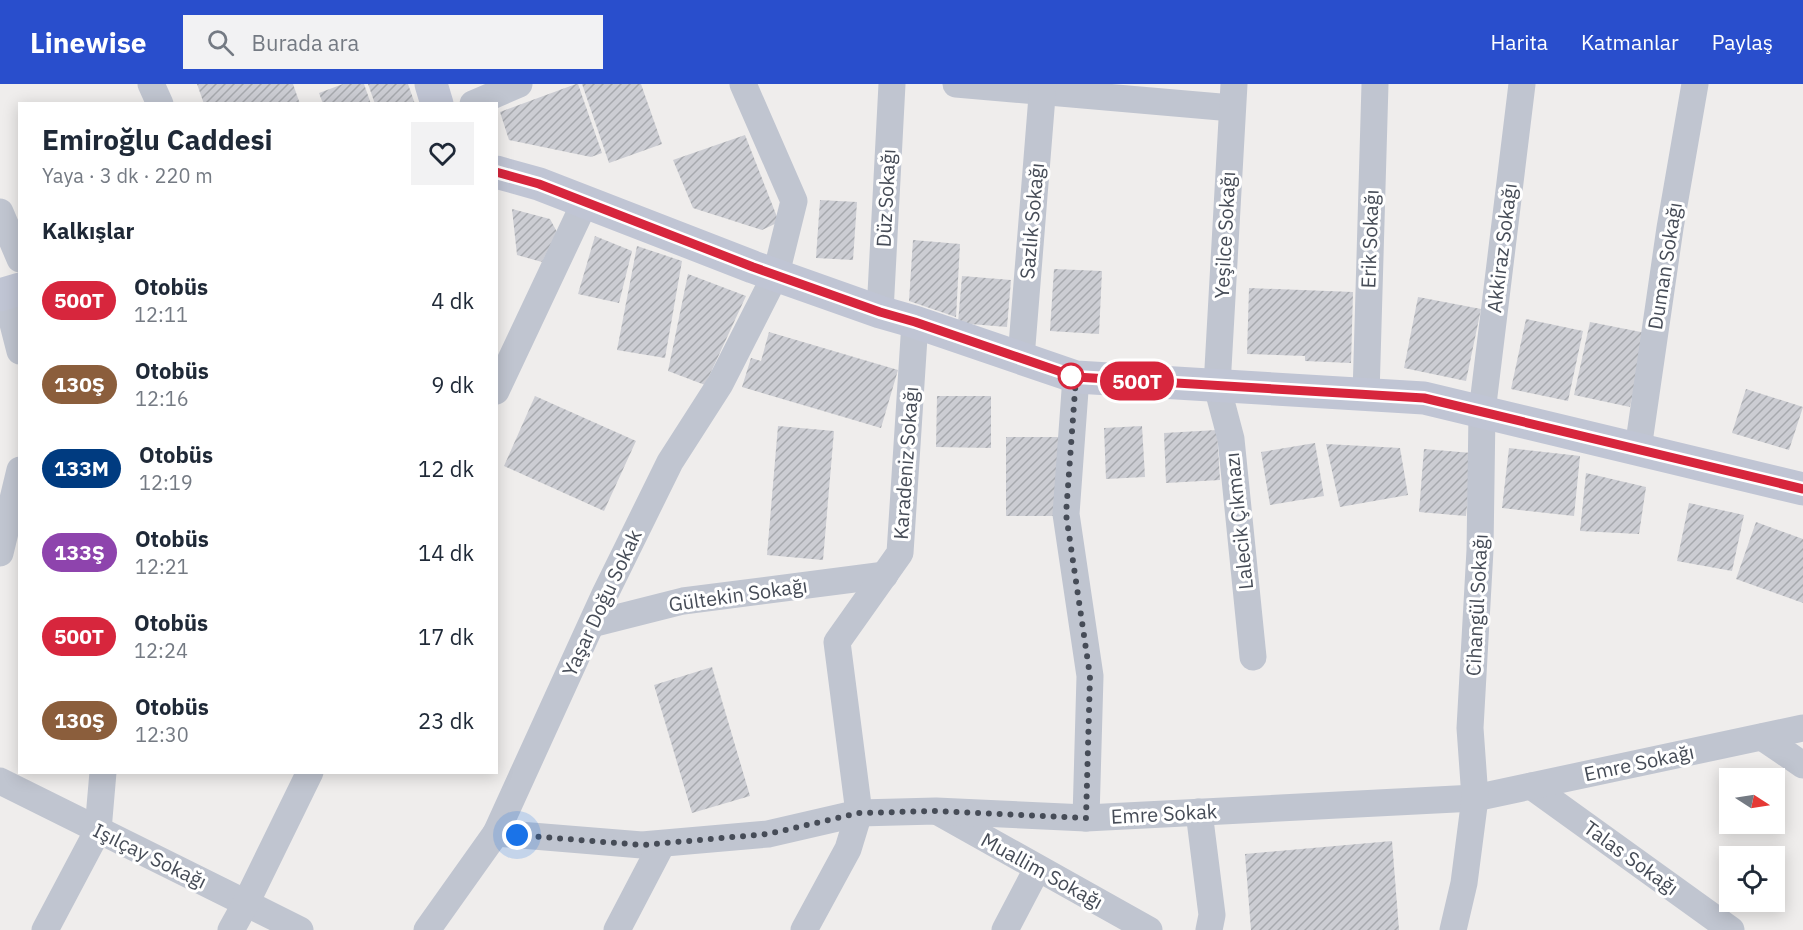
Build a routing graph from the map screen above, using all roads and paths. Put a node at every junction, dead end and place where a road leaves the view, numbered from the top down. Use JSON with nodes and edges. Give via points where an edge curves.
{"nodes":[{"id":1,"x":151,"y":84,"type":"edge"},
{"id":2,"x":431,"y":84,"type":"edge"},
{"id":3,"x":519,"y":84,"type":"edge"},
{"id":4,"x":743,"y":84,"type":"edge"},
{"id":5,"x":892,"y":84,"type":"edge"},
{"id":6,"x":956,"y":84,"type":"edge"},
{"id":7,"x":1375,"y":84,"type":"edge"},
{"id":8,"x":1522,"y":84,"type":"edge"},
{"id":9,"x":1695,"y":84,"type":"edge"},
{"id":10,"x":1042,"y":88,"type":"edge"},
{"id":11,"x":1233,"y":96,"type":"edge"},
{"id":12,"x":159,"y":102,"type":"edge"},
{"id":13,"x":436,"y":102,"type":"edge"},
{"id":14,"x":478,"y":102,"type":"edge"},
{"id":15,"x":498,"y":173,"type":"edge"},
{"id":16,"x":585,"y":202,"type":"junction"},
{"id":17,"x":0,"y":212,"type":"edge"},
{"id":18,"x":18,"y":254,"type":"edge"},
{"id":19,"x":776,"y":274,"type":"junction"},
{"id":20,"x":6,"y":295,"type":"edge"},
{"id":21,"x":880,"y":312,"type":"junction"},
{"id":22,"x":915,"y":322,"type":"junction"},
{"id":23,"x":18,"y":343,"type":"edge"},
{"id":24,"x":506,"y":353,"type":"edge"},
{"id":25,"x":1021,"y":358,"type":"junction"},
{"id":26,"x":1076,"y":377,"type":"junction"},
{"id":27,"x":498,"y":383,"type":"edge"},
{"id":28,"x":1217,"y":386,"type":"junction"},
{"id":29,"x":1366,"y":395,"type":"junction"},
{"id":30,"x":1482,"y":412,"type":"junction"},
{"id":31,"x":1638,"y":449,"type":"junction"},
{"id":32,"x":18,"y":478,"type":"edge"},
{"id":33,"x":1803,"y":489,"type":"edge"},
{"id":34,"x":0,"y":553,"type":"edge"},
{"id":35,"x":885,"y":575,"type":"junction"},
{"id":36,"x":592,"y":624,"type":"junction"},
{"id":37,"x":1253,"y":657,"type":"dead end"},
{"id":38,"x":1803,"y":728,"type":"edge"},
{"id":39,"x":1762,"y":737,"type":"junction"},
{"id":40,"x":1803,"y":765,"type":"edge"},
{"id":41,"x":103,"y":774,"type":"edge"},
{"id":42,"x":309,"y":774,"type":"edge"},
{"id":43,"x":0,"y":781,"type":"edge"},
{"id":44,"x":1531,"y":786,"type":"junction"},
{"id":45,"x":1475,"y":798,"type":"junction"},
{"id":46,"x":936,"y":811,"type":"junction"},
{"id":47,"x":1199,"y":812,"type":"junction"},
{"id":48,"x":859,"y":813,"type":"junction"},
{"id":49,"x":1086,"y":818,"type":"junction"},
{"id":50,"x":98,"y":830,"type":"junction"},
{"id":51,"x":496,"y":833,"type":"junction"},
{"id":52,"x":662,"y":844,"type":"junction"},
{"id":53,"x":1037,"y":869,"type":"junction"},
{"id":54,"x":246,"y":903,"type":"junction"},
{"id":55,"x":45,"y":930,"type":"edge"},
{"id":56,"x":231,"y":930,"type":"edge"},
{"id":57,"x":300,"y":930,"type":"edge"},
{"id":58,"x":427,"y":930,"type":"edge"},
{"id":59,"x":616,"y":930,"type":"edge"},
{"id":60,"x":804,"y":930,"type":"edge"},
{"id":61,"x":1005,"y":930,"type":"edge"},
{"id":62,"x":1149,"y":930,"type":"edge"},
{"id":63,"x":1209,"y":930,"type":"edge"},
{"id":64,"x":1453,"y":930,"type":"edge"},
{"id":65,"x":1731,"y":930,"type":"edge"}],
"edges":[{"from":1,"to":12,"type":"street"},
{"from":2,"to":13,"type":"street"},
{"from":3,"to":14,"type":"street"},
{"from":4,"to":19,"type":"street","name":"Yaşar Doğu Sokak","via":[[794,201]]},
{"from":5,"to":21,"type":"street","name":"Düz Sokağı"},
{"from":6,"to":10,"type":"street"},
{"from":7,"to":29,"type":"street","name":"Erik Sokağı"},
{"from":8,"to":30,"type":"street","name":"Akkiraz Sokağı"},
{"from":9,"to":31,"type":"street","name":"Duman Sokağı"},
{"from":10,"to":11,"type":"street"},
{"from":10,"to":25,"type":"street","name":"Sazlık Sokağı"},
{"from":11,"to":28,"type":"street","name":"Yeşilce Sokağı"},
{"from":15,"to":16,"type":"street"},
{"from":16,"to":19,"type":"street"},
{"from":16,"to":24,"type":"street"},
{"from":17,"to":18,"type":"street"},
{"from":19,"to":21,"type":"street"},
{"from":19,"to":36,"type":"street","name":"Yaşar Doğu Sokak","via":[[720,384],[670,462]]},
{"from":20,"to":23,"type":"street"},
{"from":21,"to":22,"type":"street"},
{"from":22,"to":25,"type":"street"},
{"from":22,"to":35,"type":"street","name":"Karadeniz Sokağı","via":[[900,553]]},
{"from":24,"to":27,"type":"street"},
{"from":25,"to":26,"type":"street"},
{"from":26,"to":28,"type":"street"},
{"from":26,"to":49,"type":"street","via":[[1066,514],[1090,676]]},
{"from":28,"to":29,"type":"street"},
{"from":28,"to":37,"type":"street","name":"Lalecik Çıkmazı","via":[[1231,439]]},
{"from":29,"to":30,"type":"street","via":[[1424,398]]},
{"from":30,"to":31,"type":"street"},
{"from":30,"to":45,"type":"street","name":"Cihangül Sokağı","via":[[1480,550],[1470,728]]},
{"from":31,"to":33,"type":"street"},
{"from":32,"to":34,"type":"street"},
{"from":35,"to":36,"type":"street","name":"Gültekin Sokağı","via":[[683,601]]},
{"from":35,"to":48,"type":"street","name":"Karadeniz Sokağı","via":[[837,642]]},
{"from":36,"to":51,"type":"street","name":"Yaşar Doğu Sokak"},
{"from":38,"to":39,"type":"street","name":"Emre Sokağı"},
{"from":39,"to":40,"type":"street"},
{"from":39,"to":44,"type":"street","name":"Emre Sokağı"},
{"from":41,"to":50,"type":"street"},
{"from":42,"to":54,"type":"street"},
{"from":43,"to":50,"type":"street","name":"Işılçay Sokağı"},
{"from":44,"to":45,"type":"street","name":"Emre Sokağı"},
{"from":44,"to":65,"type":"street","name":"Talas Sokağı"},
{"from":45,"to":47,"type":"street","name":"Emre Sokak"},
{"from":45,"to":64,"type":"street","name":"Cihangül Sokağı","via":[[1464,883]]},
{"from":46,"to":48,"type":"street","name":"Emre Sokak"},
{"from":46,"to":49,"type":"street","name":"Emre Sokak"},
{"from":46,"to":53,"type":"street","name":"Muallim Sokağı"},
{"from":47,"to":49,"type":"street","name":"Emre Sokak"},
{"from":47,"to":63,"type":"street","via":[[1212,915]]},
{"from":48,"to":52,"type":"street","name":"Emre Sokak","via":[[768,834]]},
{"from":48,"to":60,"type":"street","name":"Karadeniz Sokağı","via":[[848,849]]},
{"from":50,"to":54,"type":"street","name":"Işılçay Sokağı"},
{"from":50,"to":55,"type":"street"},
{"from":51,"to":52,"type":"street","name":"Emre Sokak"},
{"from":51,"to":58,"type":"street","name":"Yaşar Doğu Sokak"},
{"from":52,"to":59,"type":"street"},
{"from":53,"to":61,"type":"street"},
{"from":53,"to":62,"type":"street","name":"Muallim Sokağı"},
{"from":54,"to":56,"type":"street"},
{"from":54,"to":57,"type":"street","name":"Işılçay Sokağı"}]}
